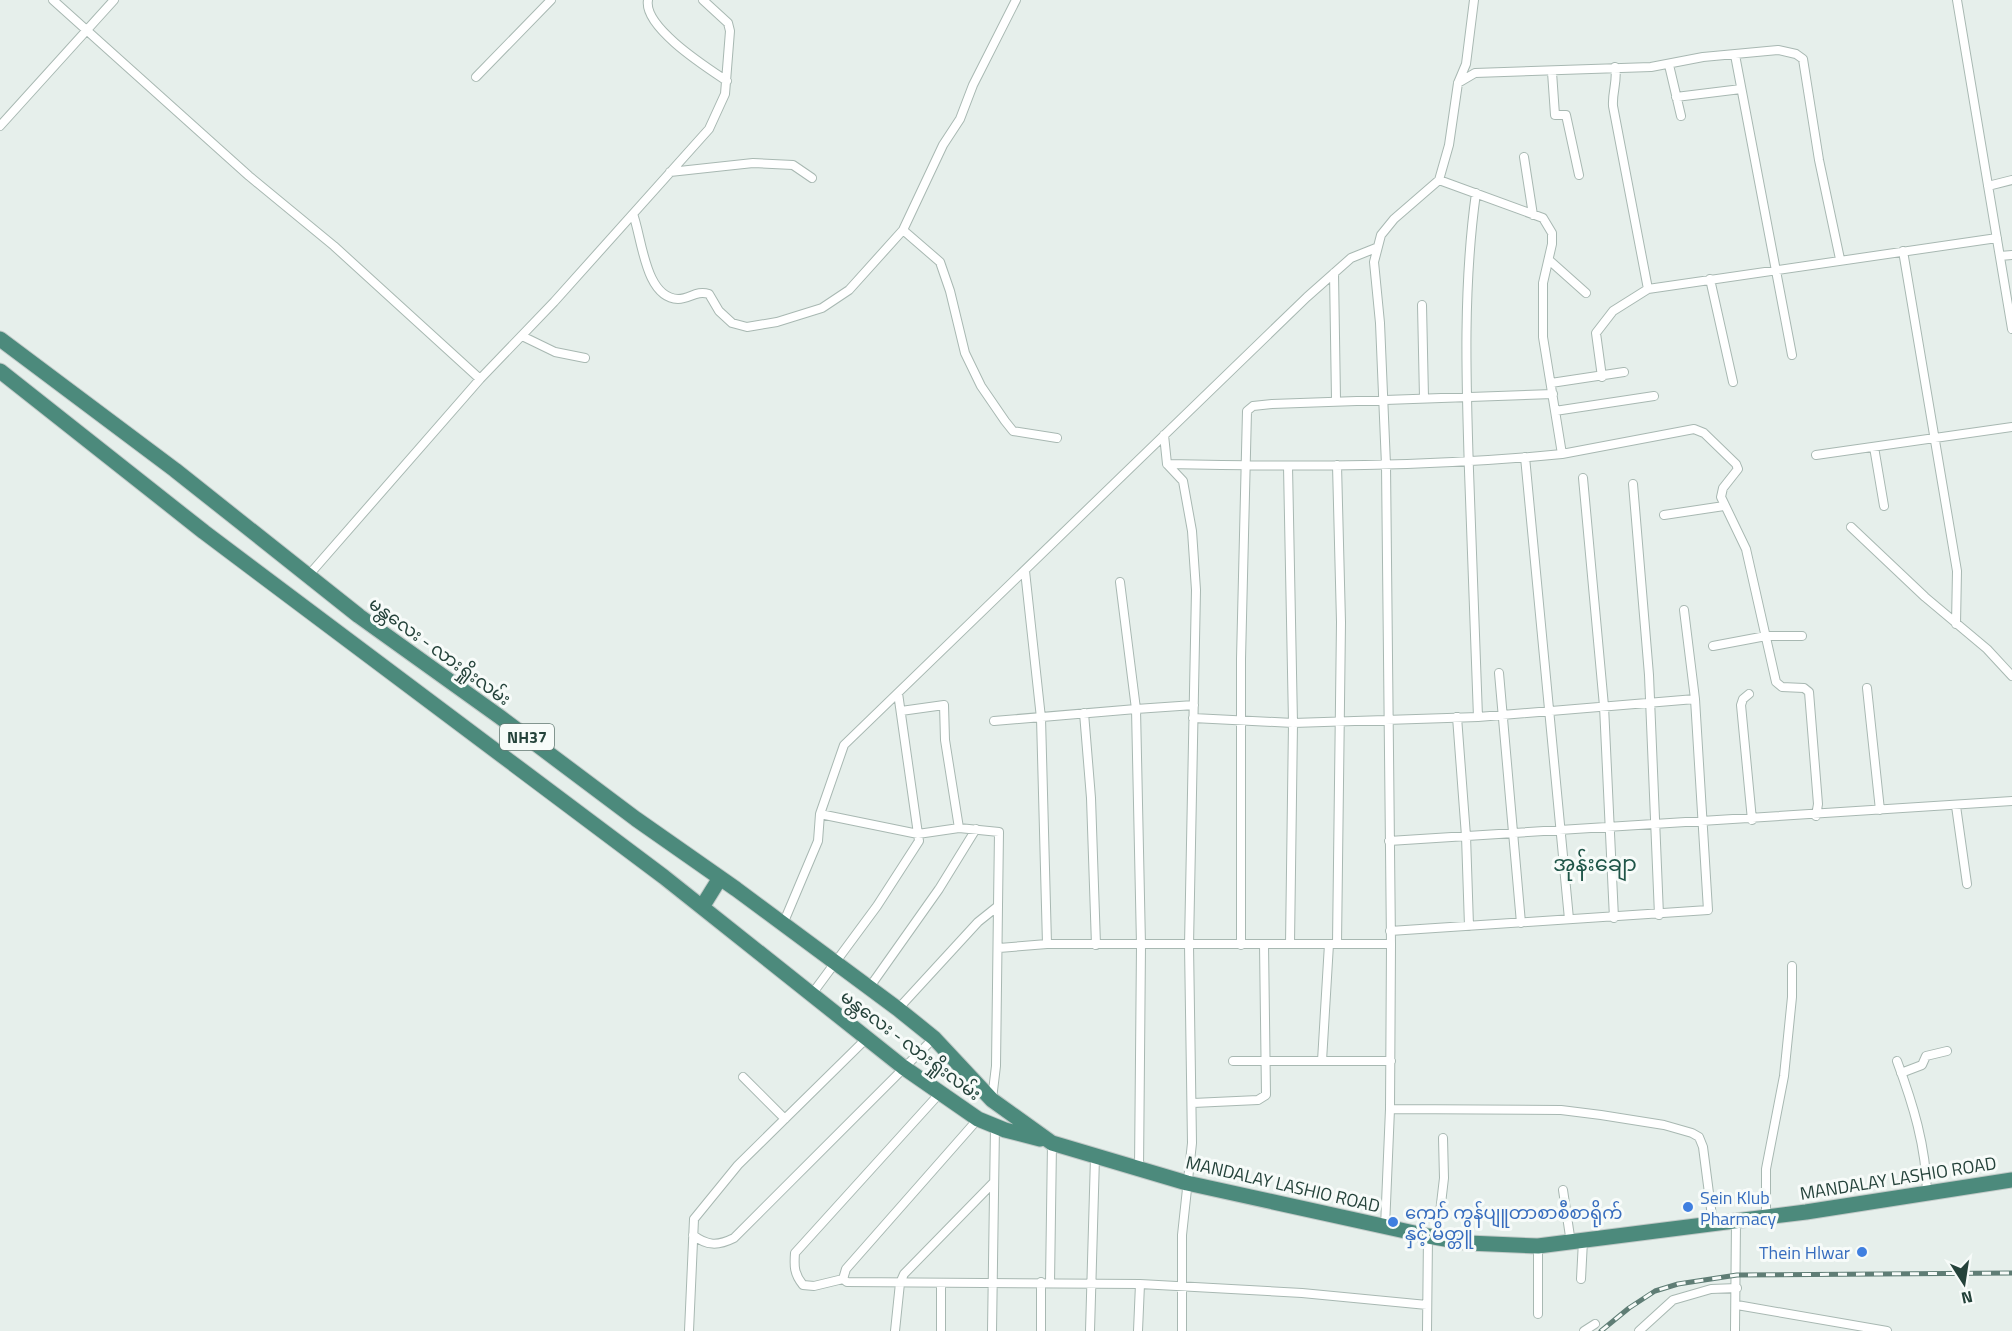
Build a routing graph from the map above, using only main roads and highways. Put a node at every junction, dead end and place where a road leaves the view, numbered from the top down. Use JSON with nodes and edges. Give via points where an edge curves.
{"nodes":[{"id":1,"x":0,"y":339,"type":"edge"},
{"id":2,"x":0,"y":371,"type":"edge"},
{"id":3,"x":720,"y":878,"type":"junction"},
{"id":4,"x":702,"y":907,"type":"junction"},
{"id":5,"x":1051,"y":1142,"type":"junction"},
{"id":6,"x":2012,"y":1180,"type":"edge"}],
"edges":[{"from":1,"to":3,"type":"highway","name":"မန္တလေး - လားရှိုးလမ်း","number":"NH37","via":[[176,470],[359,616]]},
{"from":2,"to":4,"type":"highway","name":"မန္တလေး - လားရှိုးလမ်း","number":"NH37","via":[[105,456]]},
{"from":3,"to":4,"type":"highway"},
{"from":3,"to":5,"type":"highway","name":"မန္တလေး - လားရှိုးလမ်း","number":"NH37","via":[[934,1038],[992,1100]]},
{"from":4,"to":5,"type":"highway","name":"မန္တလေး - လားရှိုးလမ်း","number":"NH37","via":[[903,1067],[978,1119]]},
{"from":5,"to":6,"type":"highway","name":"MANDALAY LASHIO ROAD","number":"NH37","via":[[1187,1183],[1385,1227],[1468,1243],[1538,1246]]}]}
